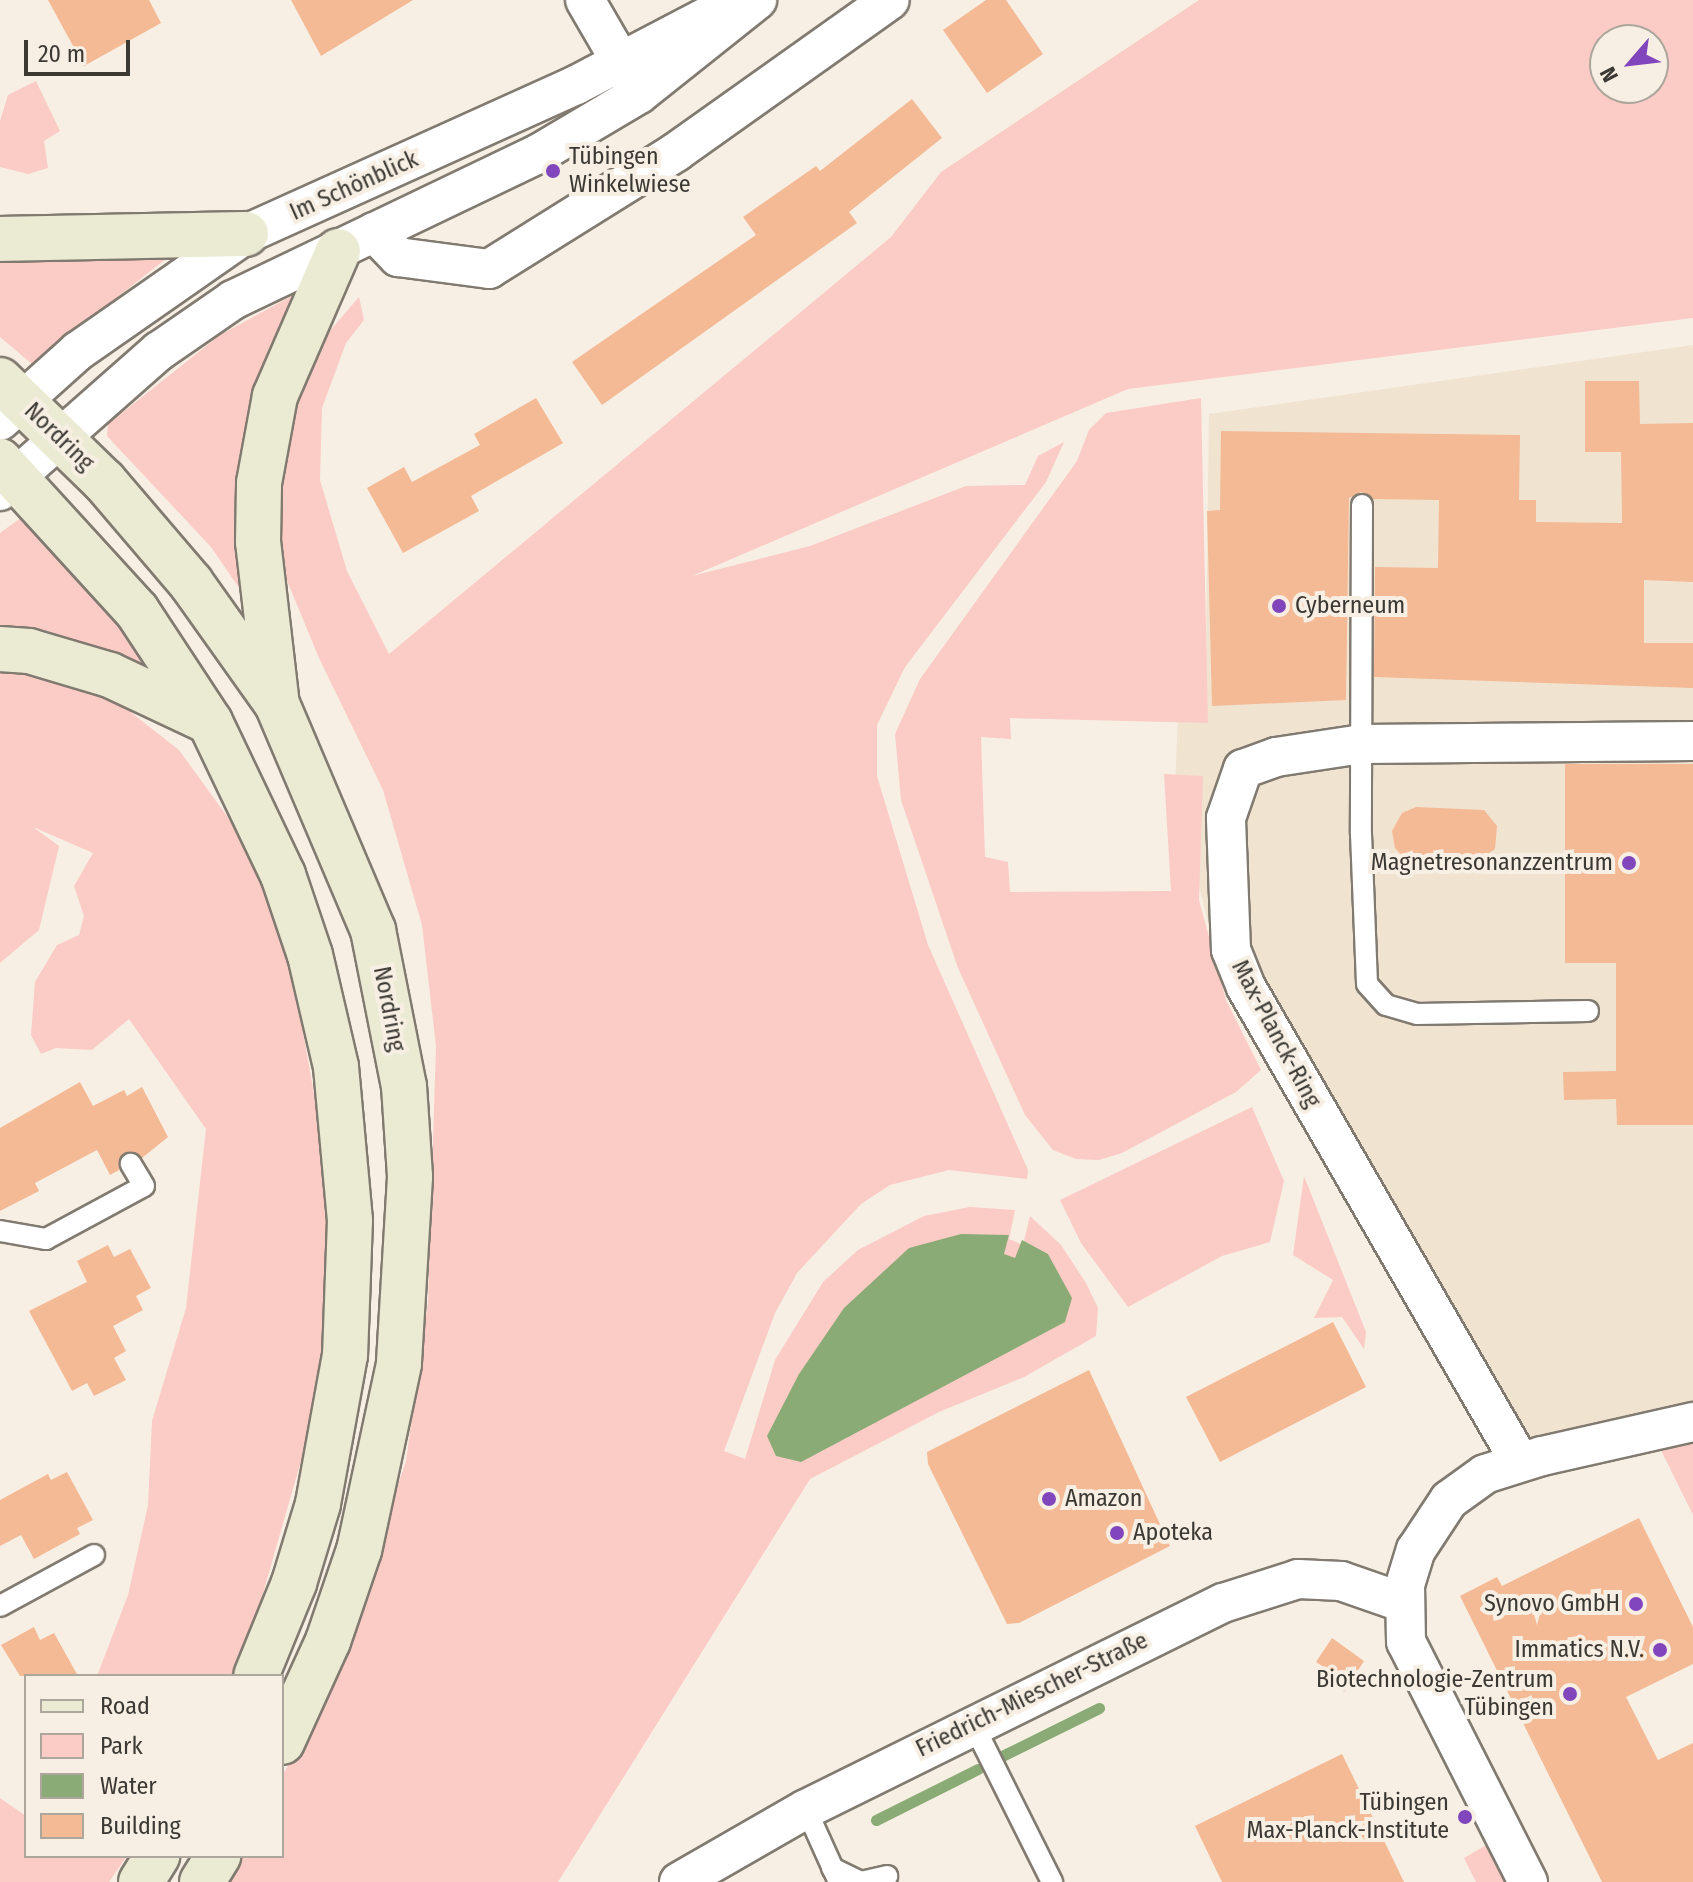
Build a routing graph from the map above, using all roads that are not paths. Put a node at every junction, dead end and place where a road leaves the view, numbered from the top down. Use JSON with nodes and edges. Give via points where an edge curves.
{"nodes":[{"id":1,"x":585,"y":0,"type":"edge"},
{"id":2,"x":738,"y":0,"type":"edge"},
{"id":3,"x":757,"y":0,"type":"edge"},
{"id":4,"x":890,"y":0,"type":"edge"},
{"id":5,"x":622,"y":60,"type":"junction"},
{"id":6,"x":639,"y":94,"type":"junction"},
{"id":7,"x":246,"y":234,"type":"junction"},
{"id":8,"x":0,"y":239,"type":"edge"},
{"id":9,"x":356,"y":241,"type":"junction"},
{"id":10,"x":8,"y":401,"type":"edge"},
{"id":11,"x":60,"y":436,"type":"junction"},
{"id":12,"x":5,"y":476,"type":"edge"},
{"id":13,"x":1362,"y":505,"type":"dead end"},
{"id":14,"x":0,"y":649,"type":"edge"},
{"id":15,"x":277,"y":704,"type":"junction"},
{"id":16,"x":210,"y":722,"type":"junction"},
{"id":17,"x":1693,"y":741,"type":"edge"},
{"id":18,"x":1362,"y":744,"type":"junction"},
{"id":19,"x":1588,"y":1011,"type":"dead end"},
{"id":20,"x":131,"y":1164,"type":"dead end"},
{"id":21,"x":0,"y":1231,"type":"edge"},
{"id":22,"x":1693,"y":1422,"type":"edge"},
{"id":23,"x":1520,"y":1462,"type":"junction"},
{"id":24,"x":94,"y":1555,"type":"dead end"},
{"id":25,"x":1404,"y":1603,"type":"junction"},
{"id":26,"x":0,"y":1606,"type":"edge"},
{"id":27,"x":257,"y":1674,"type":"edge"},
{"id":28,"x":973,"y":1724,"type":"junction"},
{"id":29,"x":284,"y":1737,"type":"edge"},
{"id":30,"x":806,"y":1809,"type":"junction"},
{"id":31,"x":156,"y":1858,"type":"edge"},
{"id":32,"x":217,"y":1858,"type":"edge"},
{"id":33,"x":836,"y":1875,"type":"edge"},
{"id":34,"x":887,"y":1876,"type":"dead end"},
{"id":35,"x":141,"y":1882,"type":"edge"},
{"id":36,"x":202,"y":1882,"type":"edge"},
{"id":37,"x":679,"y":1882,"type":"edge"},
{"id":38,"x":1052,"y":1882,"type":"edge"},
{"id":39,"x":1528,"y":1882,"type":"edge"}],
"edges":[{"from":1,"to":5,"type":"street"},
{"from":2,"to":5,"type":"street","name":"Im Schönblick"},
{"from":3,"to":6,"type":"street","name":"Im Schönblick"},
{"from":4,"to":9,"type":"street","name":"Im Schönblick","via":[[676,152],[489,269],[398,257]]},
{"from":5,"to":6,"type":"street"},
{"from":5,"to":7,"type":"street","name":"Im Schönblick"},
{"from":6,"to":9,"type":"street","name":"Im Schönblick","via":[[538,154]]},
{"from":7,"to":8,"type":"street"},
{"from":7,"to":10,"type":"street","name":"Im Schönblick"},
{"from":9,"to":11,"type":"street","name":"Im Schönblick","via":[[233,300],[159,351]]},
{"from":9,"to":15,"type":"street","via":[[275,396],[259,483],[258,542]]},
{"from":10,"to":11,"type":"street","name":"Nordring"},
{"from":11,"to":12,"type":"street","name":"Im Schönblick"},
{"from":11,"to":15,"type":"street","name":"Nordring","via":[[191,583]]},
{"from":12,"to":16,"type":"street","via":[[137,611]]},
{"from":13,"to":18,"type":"lane"},
{"from":14,"to":16,"type":"street","via":[[29,651],[110,675]]},
{"from":15,"to":29,"type":"street","name":"Nordring","via":[[373,930],[404,1086],[410,1177],[405,1302],[382,1460],[346,1594]]},
{"from":16,"to":27,"type":"street","via":[[297,913],[327,1023],[347,1148],[350,1291],[337,1418],[294,1583]]},
{"from":17,"to":18,"type":"street","name":"Max-Planck-Ring"},
{"from":18,"to":19,"type":"lane","via":[[1363,954],[1374,996],[1417,1014]]},
{"from":18,"to":23,"type":"street","name":"Max-Planck-Ring","via":[[1276,757],[1243,769],[1226,818],[1231,950],[1246,987]]},
{"from":20,"to":21,"type":"lane","via":[[144,1186],[46,1239]]},
{"from":22,"to":23,"type":"street"},
{"from":23,"to":25,"type":"street","via":[[1485,1474],[1449,1500],[1416,1550]]},
{"from":24,"to":26,"type":"lane"},
{"from":25,"to":28,"type":"street","name":"Friedrich-Miescher-Straße","via":[[1341,1581],[1298,1579],[1257,1591],[1094,1662]]},
{"from":25,"to":39,"type":"street","via":[[1406,1642],[1417,1670]]},
{"from":28,"to":30,"type":"street","name":"Friedrich-Miescher-Straße"},
{"from":28,"to":38,"type":"lane"},
{"from":30,"to":33,"type":"lane"},
{"from":30,"to":37,"type":"street","name":"Friedrich-Miescher-Straße"},
{"from":31,"to":35,"type":"street"},
{"from":32,"to":36,"type":"street"},
{"from":33,"to":34,"type":"lane","via":[[861,1882]]}]}
